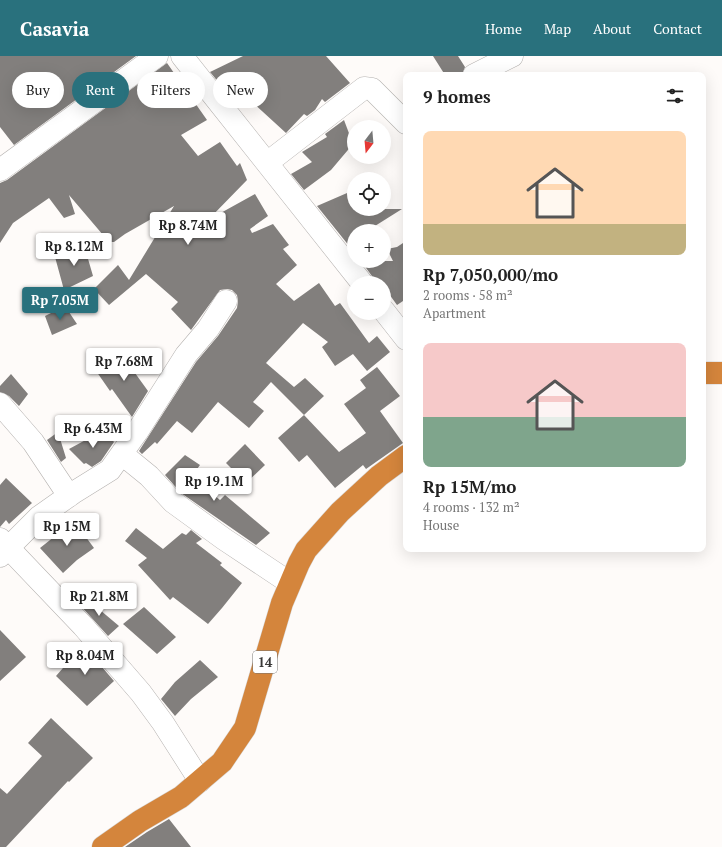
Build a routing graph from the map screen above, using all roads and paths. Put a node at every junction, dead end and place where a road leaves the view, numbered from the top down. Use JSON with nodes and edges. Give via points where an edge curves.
{"nodes":[{"id":1,"x":157,"y":56,"type":"edge"},
{"id":2,"x":182,"y":56,"type":"edge"},
{"id":3,"x":512,"y":56,"type":"edge"},
{"id":4,"x":480,"y":72,"type":"edge"},
{"id":5,"x":403,"y":115,"type":"edge"},
{"id":6,"x":267,"y":163,"type":"junction"},
{"id":7,"x":0,"y":170,"type":"edge"},
{"id":8,"x":356,"y":276,"type":"edge"},
{"id":9,"x":226,"y":301,"type":"dead end"},
{"id":10,"x":391,"y":320,"type":"edge"},
{"id":11,"x":403,"y":335,"type":"edge"},
{"id":12,"x":706,"y":373,"type":"edge"},
{"id":13,"x":722,"y":373,"type":"edge"},
{"id":14,"x":0,"y":404,"type":"edge"},
{"id":15,"x":122,"y":454,"type":"junction"},
{"id":16,"x":403,"y":458,"type":"edge"},
{"id":17,"x":69,"y":496,"type":"junction"},
{"id":18,"x":3,"y":547,"type":"edge"},
{"id":19,"x":290,"y":583,"type":"junction"},
{"id":20,"x":200,"y":781,"type":"junction"},
{"id":21,"x":103,"y":847,"type":"edge"}],
"edges":[{"from":1,"to":7,"type":"street"},
{"from":2,"to":6,"type":"street"},
{"from":3,"to":4,"type":"street"},
{"from":5,"to":6,"type":"street","via":[[372,89],[361,89]]},
{"from":6,"to":8,"type":"street"},
{"from":9,"to":15,"type":"street","via":[[208,329],[186,355]]},
{"from":10,"to":11,"type":"street"},
{"from":12,"to":13,"type":"highway"},
{"from":14,"to":17,"type":"street","via":[[33,442]]},
{"from":15,"to":17,"type":"street","via":[[110,470]]},
{"from":15,"to":19,"type":"street","via":[[149,476],[173,502]]},
{"from":16,"to":19,"type":"highway","number":"14","via":[[379,476],[340,512],[306,550]]},
{"from":17,"to":18,"type":"street"},
{"from":18,"to":20,"type":"street","via":[[82,626],[141,693]]},
{"from":19,"to":20,"type":"highway","number":"14","via":[[282,602],[245,728],[222,762]]},
{"from":20,"to":21,"type":"highway","number":"14","via":[[181,797]]}]}
